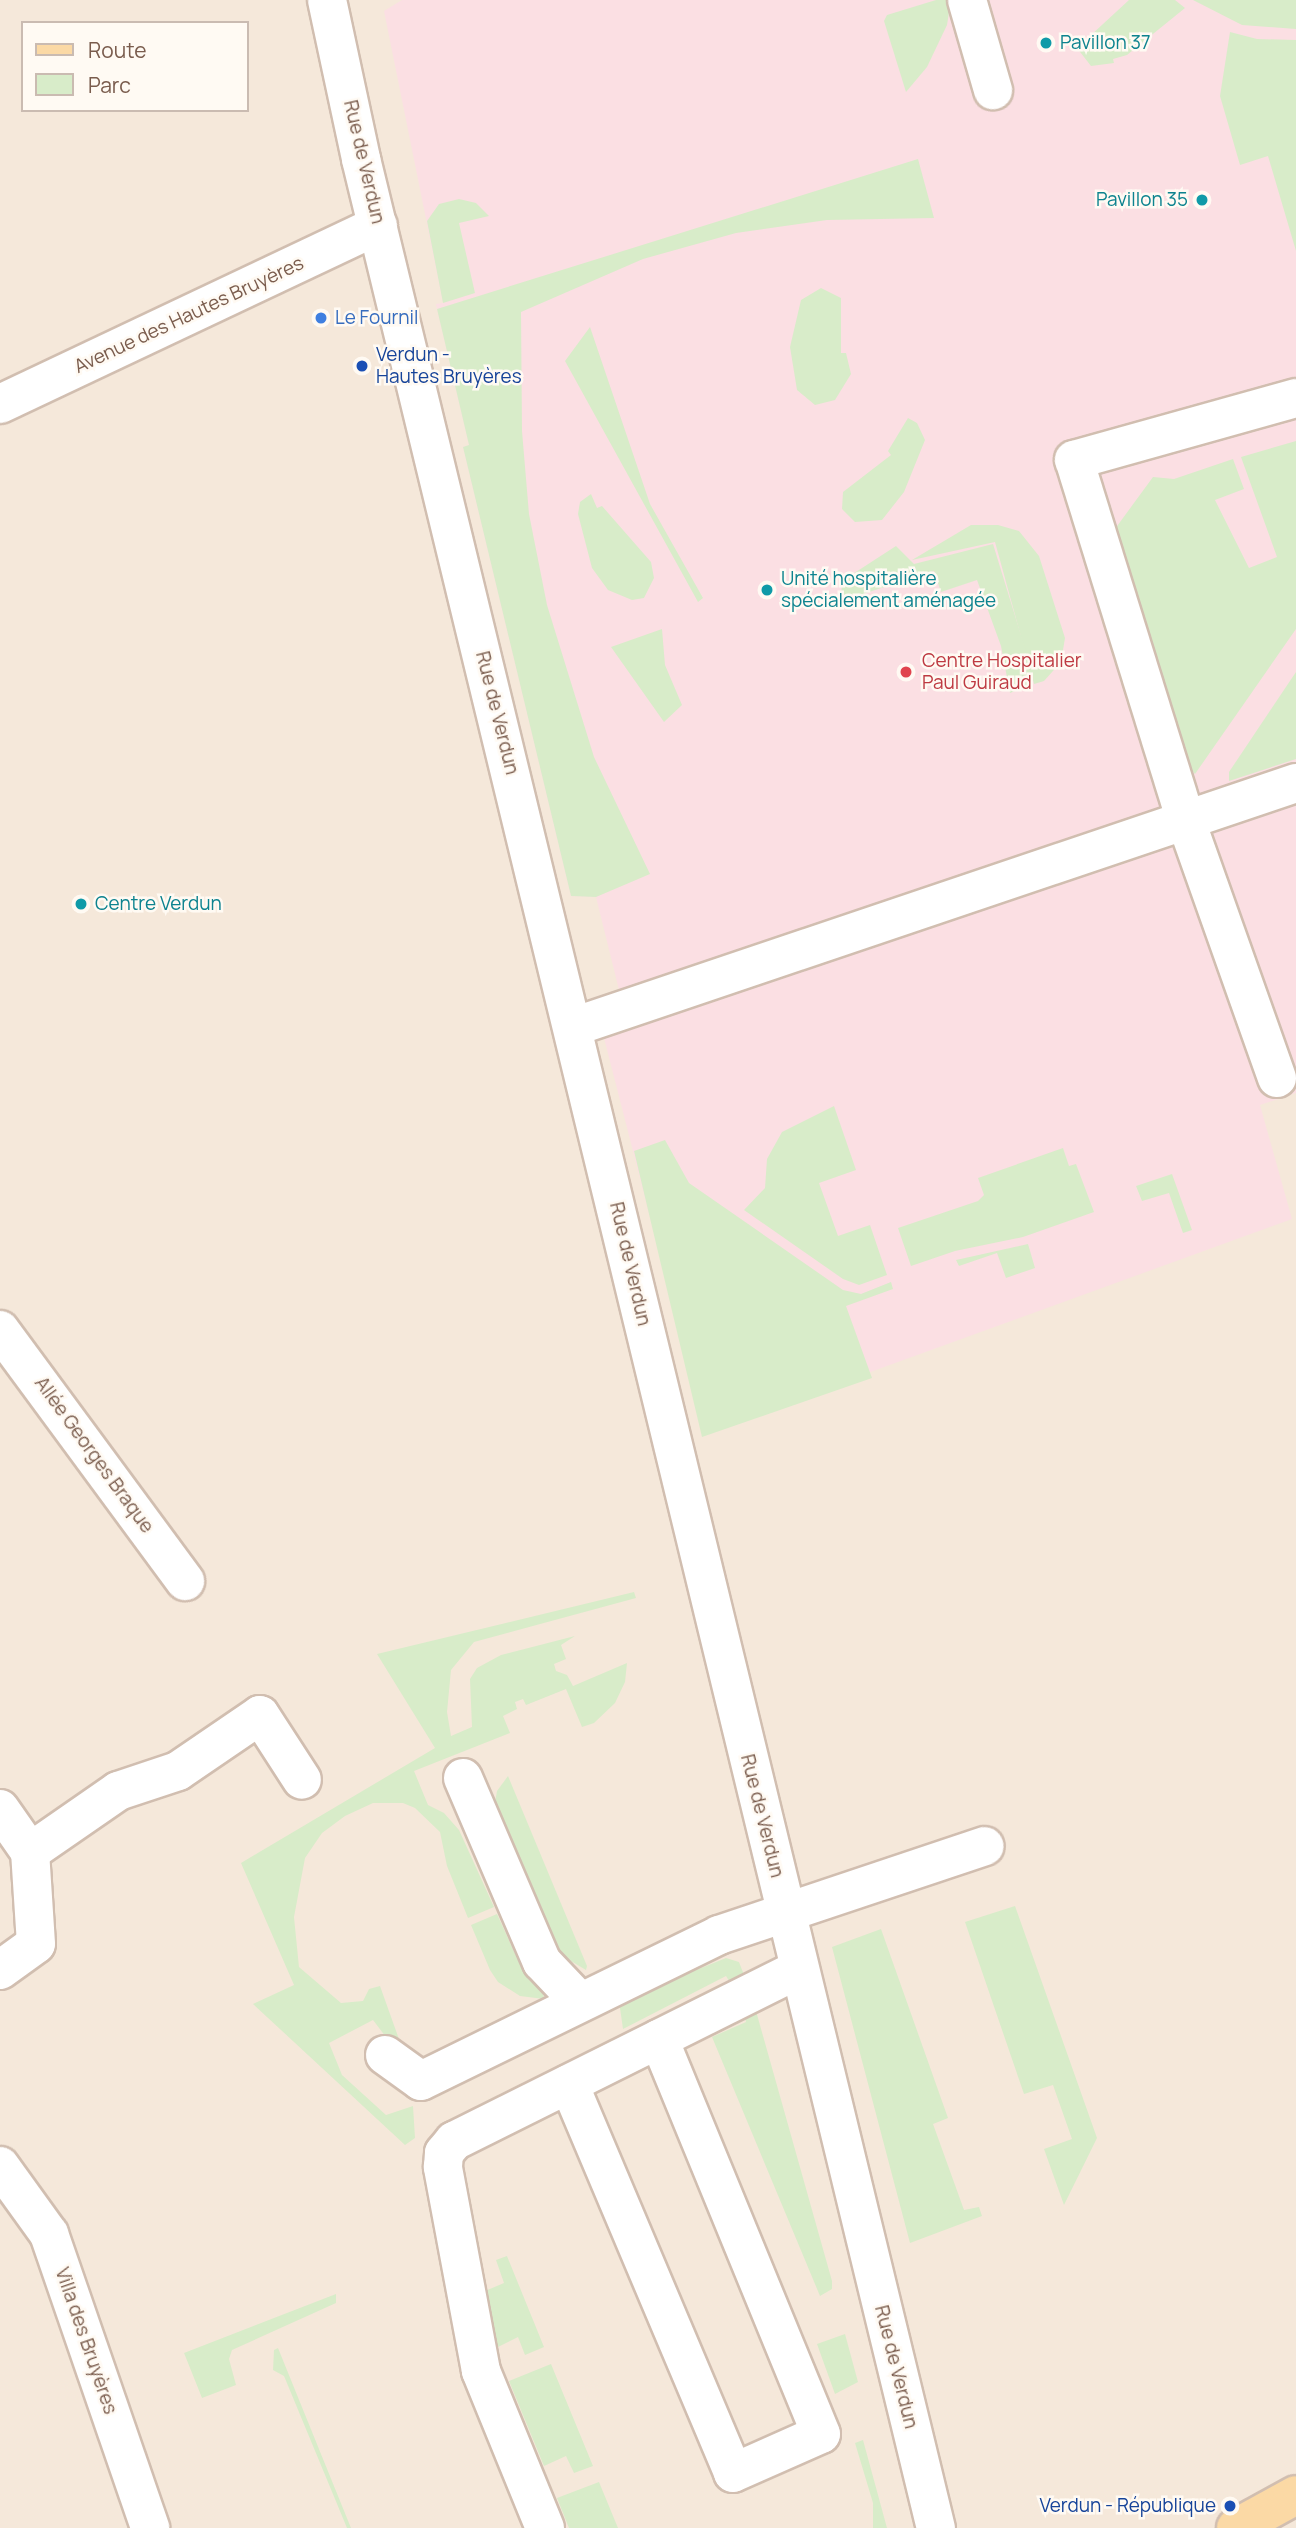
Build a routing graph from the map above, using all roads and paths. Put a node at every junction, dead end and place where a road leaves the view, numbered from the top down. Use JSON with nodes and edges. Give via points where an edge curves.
{"nodes":[{"id":1,"x":327,"y":0,"type":"edge"},
{"id":2,"x":967,"y":0,"type":"edge"},
{"id":3,"x":993,"y":90,"type":"dead end"},
{"id":4,"x":378,"y":225,"type":"junction"},
{"id":5,"x":1296,"y":398,"type":"edge"},
{"id":6,"x":0,"y":404,"type":"edge"},
{"id":7,"x":1296,"y":783,"type":"edge"},
{"id":8,"x":1186,"y":821,"type":"junction"},
{"id":9,"x":573,"y":1027,"type":"junction"},
{"id":10,"x":1278,"y":1078,"type":"dead end"},
{"id":11,"x":0,"y":1331,"type":"edge"},
{"id":12,"x":186,"y":1581,"type":"dead end"},
{"id":13,"x":463,"y":1778,"type":"dead end"},
{"id":14,"x":302,"y":1780,"type":"dead end"},
{"id":15,"x":0,"y":1809,"type":"edge"},
{"id":16,"x":985,"y":1846,"type":"dead end"},
{"id":17,"x":30,"y":1852,"type":"junction"},
{"id":18,"x":785,"y":1913,"type":"junction"},
{"id":19,"x":799,"y":1969,"type":"junction"},
{"id":20,"x":0,"y":1970,"type":"edge"},
{"id":21,"x":580,"y":2003,"type":"junction"},
{"id":22,"x":659,"y":2039,"type":"junction"},
{"id":23,"x":385,"y":2055,"type":"dead end"},
{"id":24,"x":569,"y":2084,"type":"junction"},
{"id":25,"x":0,"y":2166,"type":"edge"},
{"id":26,"x":1296,"y":2495,"type":"edge"},
{"id":27,"x":150,"y":2528,"type":"edge"},
{"id":28,"x":545,"y":2528,"type":"edge"},
{"id":29,"x":936,"y":2528,"type":"edge"},
{"id":30,"x":1236,"y":2528,"type":"edge"}],
"edges":[{"from":1,"to":4,"type":"street","name":"Rue de Verdun"},
{"from":2,"to":3,"type":"street"},
{"from":4,"to":6,"type":"street","name":"Avenue des Hautes Bruyères"},
{"from":4,"to":9,"type":"street","name":"Rue de Verdun"},
{"from":5,"to":8,"type":"street","via":[[1074,460]]},
{"from":7,"to":8,"type":"street"},
{"from":8,"to":9,"type":"street"},
{"from":8,"to":10,"type":"street"},
{"from":9,"to":18,"type":"street","name":"Rue de Verdun"},
{"from":11,"to":12,"type":"street","name":"Allée Georges Braque"},
{"from":13,"to":21,"type":"street","via":[[542,1962]]},
{"from":14,"to":17,"type":"street","via":[[260,1715],[178,1771],[118,1791]]},
{"from":15,"to":17,"type":"street"},
{"from":16,"to":18,"type":"street"},
{"from":17,"to":20,"type":"street","via":[[36,1944]]},
{"from":18,"to":19,"type":"street","name":"Rue de Verdun"},
{"from":18,"to":21,"type":"street","via":[[719,1935]]},
{"from":19,"to":22,"type":"street"},
{"from":19,"to":29,"type":"street","name":"Rue de Verdun"},
{"from":21,"to":23,"type":"street","via":[[421,2081]]},
{"from":22,"to":24,"type":"street"},
{"from":22,"to":24,"type":"street","via":[[821,2434],[733,2473]]},
{"from":24,"to":28,"type":"street","via":[[454,2141],[444,2153],[443,2166],[481,2371]]},
{"from":25,"to":27,"type":"street","name":"Villa des Bruyères","via":[[49,2234]]},
{"from":26,"to":30,"type":"main road"}]}
